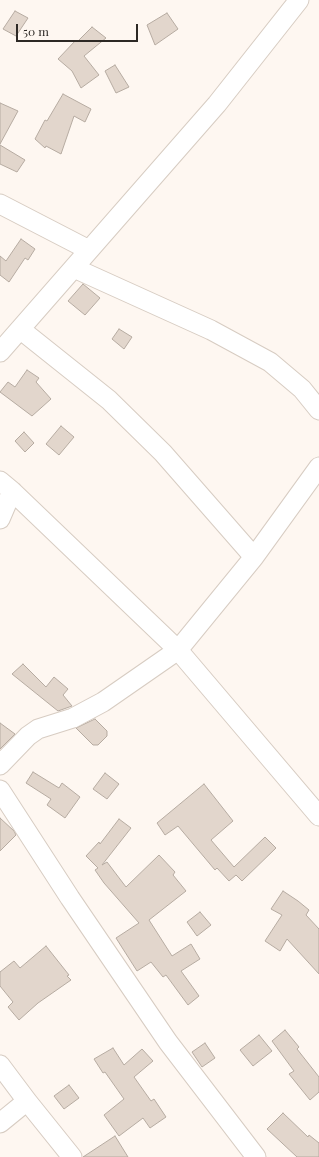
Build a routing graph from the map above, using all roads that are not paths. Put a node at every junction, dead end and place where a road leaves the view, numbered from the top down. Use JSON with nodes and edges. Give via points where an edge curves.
{"nodes":[{"id":1,"x":298,"y":0,"type":"edge"},
{"id":2,"x":0,"y":204,"type":"edge"},
{"id":3,"x":89,"y":250,"type":"junction"},
{"id":4,"x":74,"y":268,"type":"junction"},
{"id":5,"x":20,"y":329,"type":"junction"},
{"id":6,"x":0,"y":352,"type":"edge"},
{"id":7,"x":319,"y":410,"type":"edge"},
{"id":8,"x":319,"y":467,"type":"edge"},
{"id":9,"x":6,"y":486,"type":"edge"},
{"id":10,"x":0,"y":519,"type":"edge"},
{"id":11,"x":254,"y":557,"type":"junction"},
{"id":12,"x":178,"y":650,"type":"junction"},
{"id":13,"x":0,"y":765,"type":"edge"},
{"id":14,"x":0,"y":790,"type":"edge"},
{"id":15,"x":319,"y":816,"type":"edge"},
{"id":16,"x":0,"y":1065,"type":"edge"},
{"id":17,"x":27,"y":1101,"type":"junction"},
{"id":18,"x":0,"y":1123,"type":"edge"},
{"id":19,"x":72,"y":1157,"type":"edge"},
{"id":20,"x":256,"y":1157,"type":"edge"}],
"edges":[{"from":1,"to":3,"type":"street","via":[[217,104]]},
{"from":2,"to":3,"type":"street"},
{"from":3,"to":4,"type":"street"},
{"from":4,"to":5,"type":"street"},
{"from":4,"to":7,"type":"street","via":[[211,330],[270,362],[302,389]]},
{"from":5,"to":6,"type":"street"},
{"from":5,"to":11,"type":"street","via":[[109,400],[163,453]]},
{"from":8,"to":11,"type":"street"},
{"from":9,"to":10,"type":"street"},
{"from":9,"to":12,"type":"street"},
{"from":11,"to":12,"type":"street"},
{"from":12,"to":13,"type":"street","via":[[103,702],[73,718],[38,729]]},
{"from":12,"to":15,"type":"street"},
{"from":14,"to":20,"type":"street","via":[[168,1042]]},
{"from":16,"to":17,"type":"street"},
{"from":17,"to":18,"type":"street"},
{"from":17,"to":19,"type":"street"}]}
